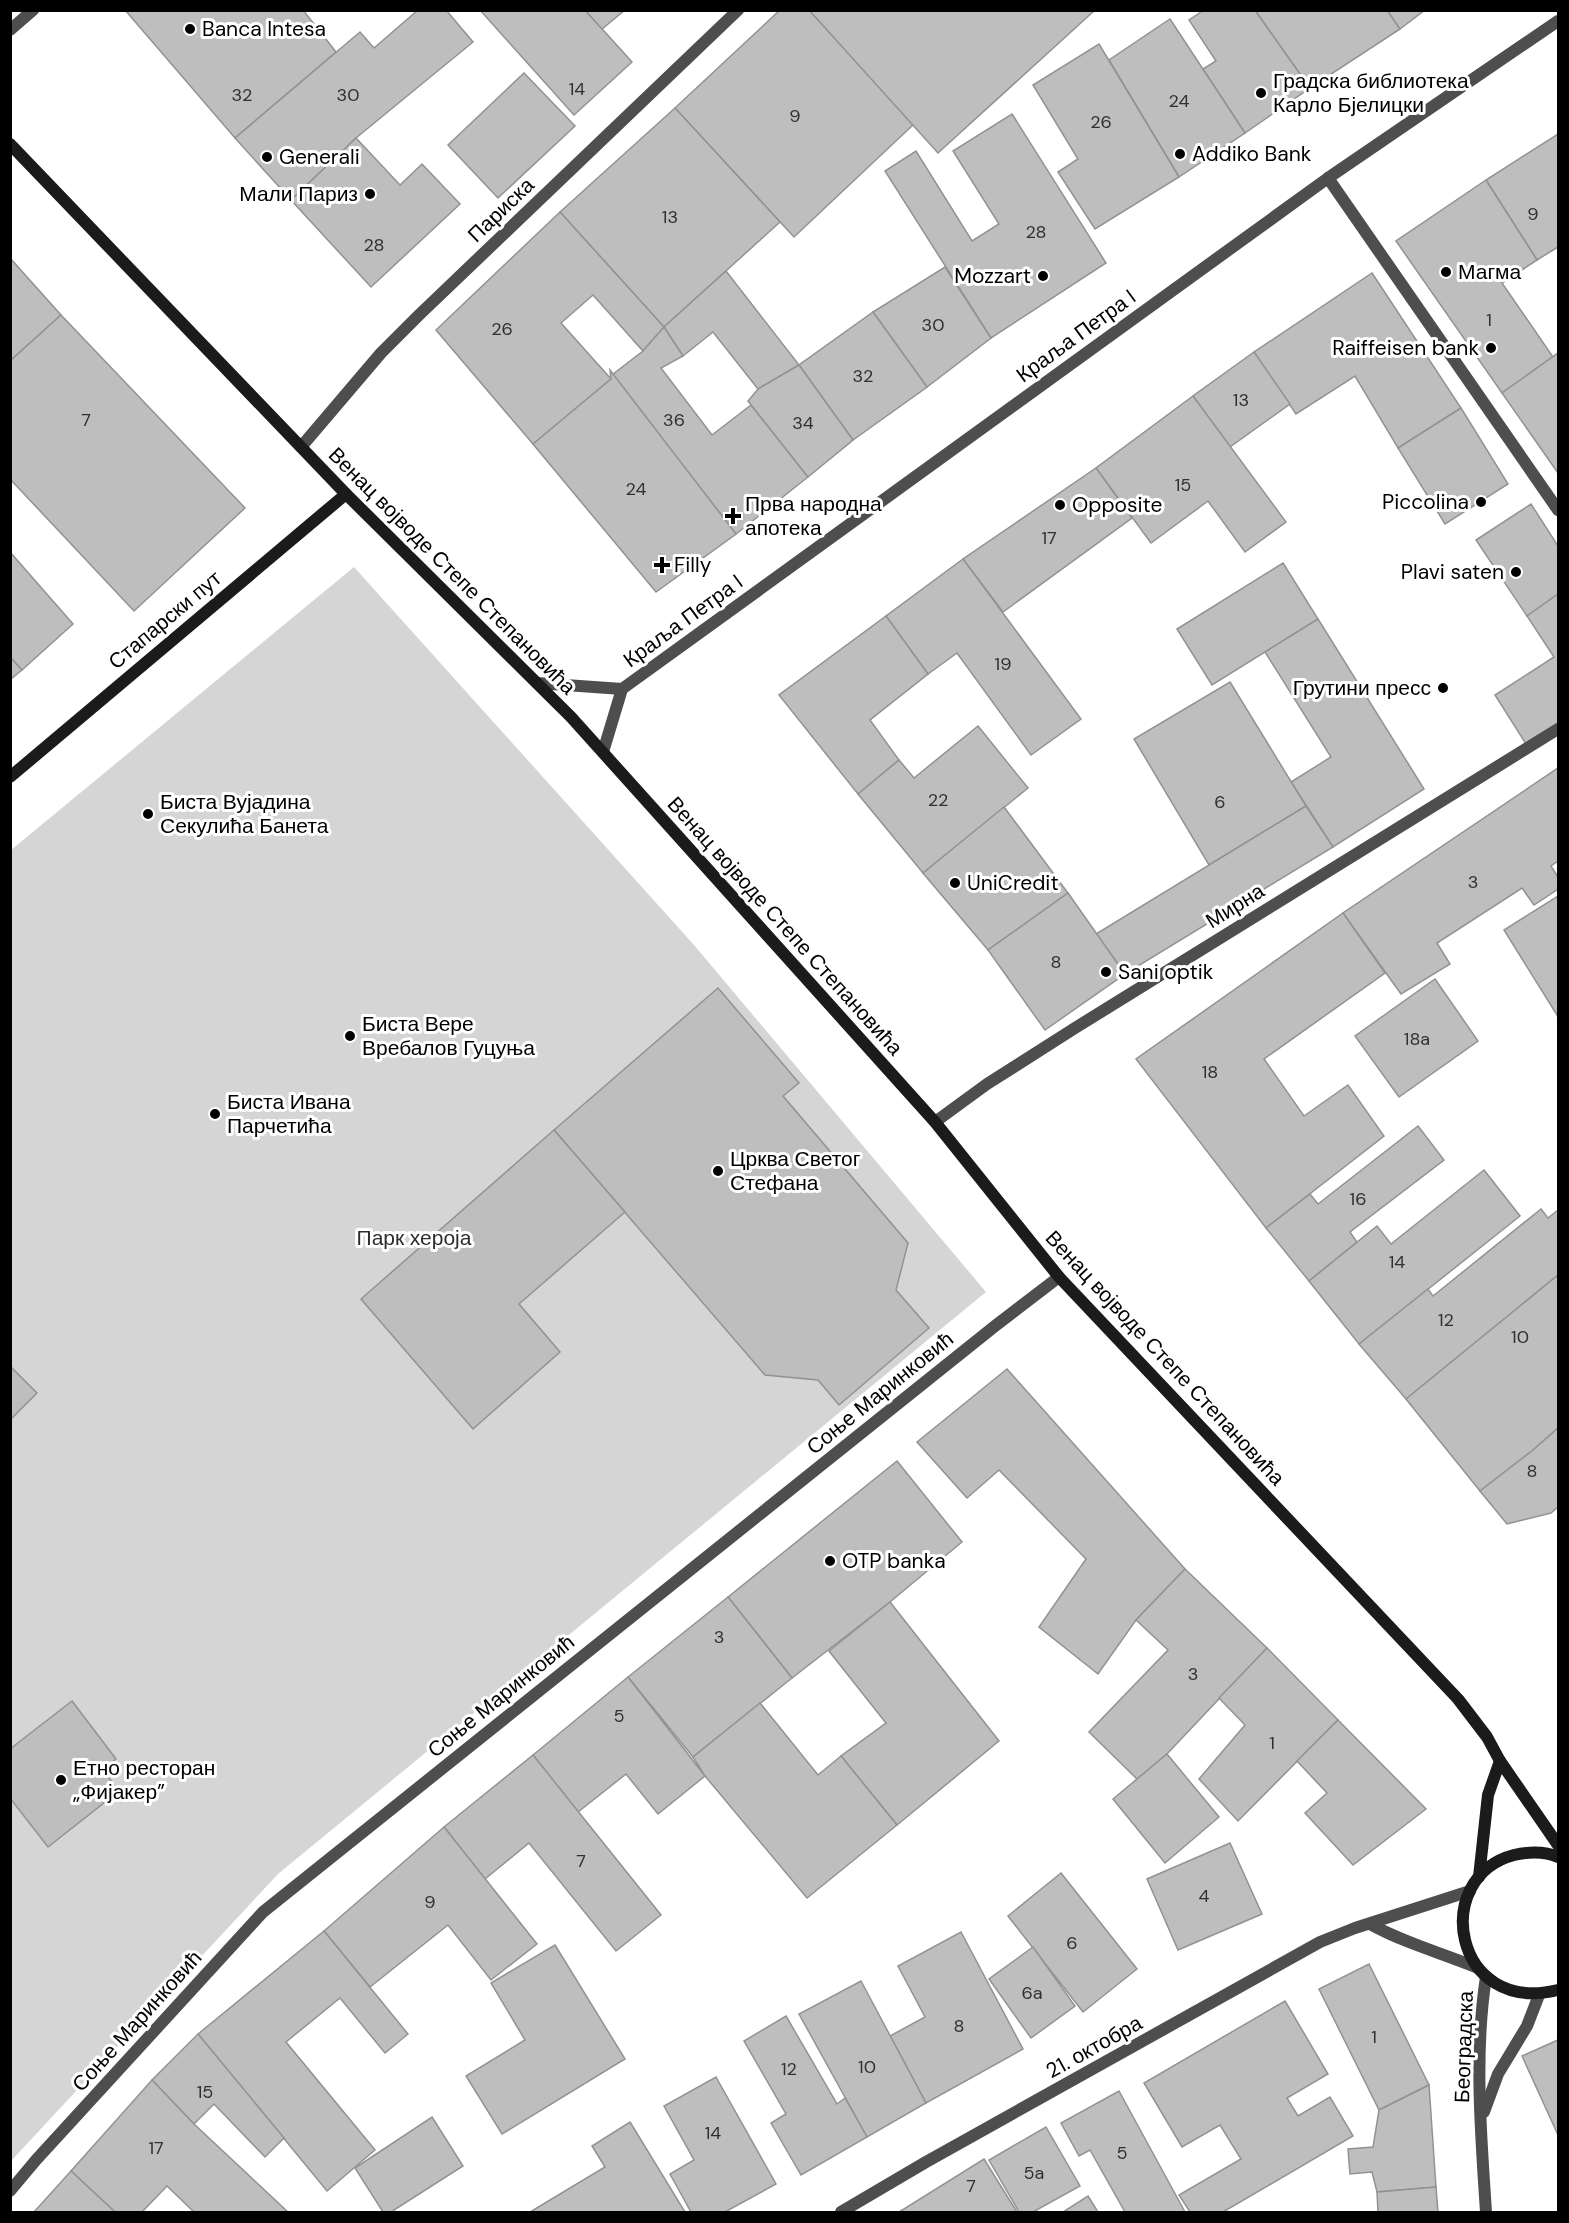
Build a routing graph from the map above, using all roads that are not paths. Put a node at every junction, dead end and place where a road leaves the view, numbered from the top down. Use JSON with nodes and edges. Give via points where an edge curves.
{"nodes":[{"id":1,"x":33,"y":10,"type":"edge"},
{"id":2,"x":738,"y":10,"type":"edge"},
{"id":3,"x":1558,"y":21,"type":"edge"},
{"id":4,"x":10,"y":30,"type":"edge"},
{"id":5,"x":10,"y":144,"type":"edge"},
{"id":6,"x":1328,"y":178,"type":"junction"},
{"id":7,"x":301,"y":447,"type":"junction"},
{"id":8,"x":346,"y":494,"type":"junction"},
{"id":9,"x":1558,"y":510,"type":"edge"},
{"id":10,"x":537,"y":683,"type":"junction"},
{"id":11,"x":622,"y":689,"type":"junction"},
{"id":12,"x":1558,"y":729,"type":"edge"},
{"id":13,"x":603,"y":752,"type":"junction"},
{"id":14,"x":10,"y":777,"type":"edge"},
{"id":15,"x":935,"y":1122,"type":"junction"},
{"id":16,"x":1059,"y":1277,"type":"junction"},
{"id":17,"x":1500,"y":1761,"type":"junction"},
{"id":18,"x":1558,"y":1845,"type":"edge"},
{"id":19,"x":1558,"y":1857,"type":"edge"},
{"id":20,"x":1479,"y":1877,"type":"junction"},
{"id":21,"x":1470,"y":1891,"type":"junction"},
{"id":22,"x":1370,"y":1924,"type":"junction"},
{"id":23,"x":1482,"y":1972,"type":"junction"},
{"id":24,"x":1558,"y":1990,"type":"edge"},
{"id":25,"x":1539,"y":1995,"type":"junction"},
{"id":26,"x":1481,"y":2119,"type":"junction"},
{"id":27,"x":10,"y":2191,"type":"edge"},
{"id":28,"x":841,"y":2212,"type":"edge"},
{"id":29,"x":1486,"y":2212,"type":"edge"}],
"edges":[{"from":1,"to":4,"type":"street"},
{"from":2,"to":7,"type":"street","name":"Париска","via":[[381,353]]},
{"from":3,"to":6,"type":"street","name":"Краља Петра I"},
{"from":5,"to":7,"type":"main road","name":"Венац војводе Степе Степановића"},
{"from":6,"to":9,"type":"street"},
{"from":6,"to":11,"type":"street","name":"Краља Петра I"},
{"from":7,"to":8,"type":"main road","name":"Венац војводе Степе Степановића"},
{"from":8,"to":10,"type":"main road","name":"Венац војводе Степе Степановића"},
{"from":8,"to":14,"type":"main road","name":"Стапарски пут"},
{"from":10,"to":11,"type":"street","name":"Краља Петра I"},
{"from":10,"to":13,"type":"main road","name":"Венац војводе Степе Степановића"},
{"from":11,"to":13,"type":"street","name":"Краља Петра I"},
{"from":12,"to":15,"type":"street","name":"Мирна","via":[[987,1084]]},
{"from":13,"to":15,"type":"main road","name":"Венац војводе Степе Степановића"},
{"from":15,"to":16,"type":"main road","name":"Венац војводе Степе Степановића"},
{"from":16,"to":17,"type":"main road","name":"Венац војводе Степе Степановића","via":[[1458,1699]]},
{"from":16,"to":27,"type":"street","name":"Соње Маринковић","via":[[263,1912]]},
{"from":17,"to":18,"type":"main road","name":"Венац војводе Степе Степановића"},
{"from":17,"to":20,"type":"main road","via":[[1488,1795]]},
{"from":19,"to":20,"type":"main road","via":[[1539,1852],[1514,1855]]},
{"from":20,"to":21,"type":"main road"},
{"from":21,"to":22,"type":"street","name":"21. октобра"},
{"from":21,"to":23,"type":"main road","via":[[1463,1931],[1467,1950]]},
{"from":22,"to":23,"type":"street"},
{"from":22,"to":28,"type":"street","name":"21. октобра","via":[[1320,1942]]},
{"from":23,"to":25,"type":"main road","via":[[1502,1987],[1520,1994]]},
{"from":23,"to":26,"type":"street","name":"Београдска"},
{"from":24,"to":25,"type":"main road"},
{"from":25,"to":26,"type":"street","name":"Београдска","via":[[1527,2026],[1498,2074]]},
{"from":26,"to":29,"type":"street","name":"Београдска"}]}
